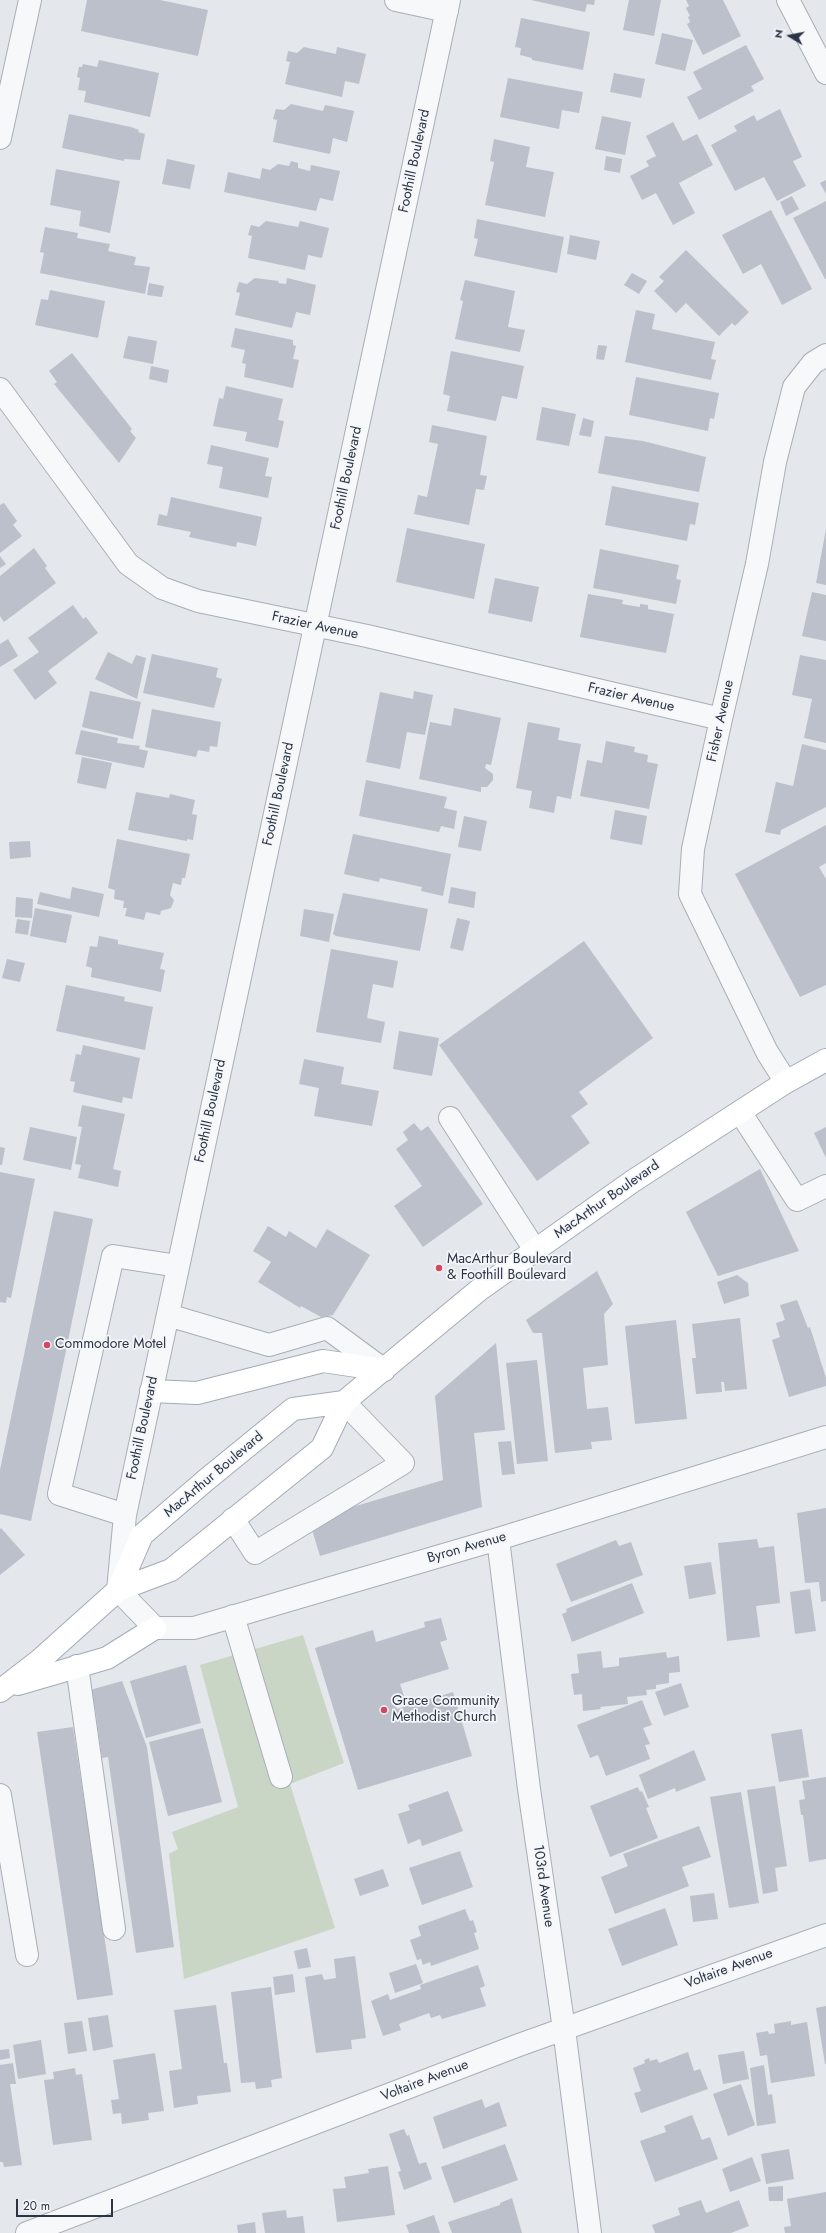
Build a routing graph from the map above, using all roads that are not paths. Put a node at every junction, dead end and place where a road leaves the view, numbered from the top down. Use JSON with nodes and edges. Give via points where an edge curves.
{"nodes":[{"id":1,"x":30,"y":0,"type":"edge"},
{"id":2,"x":396,"y":0,"type":"edge"},
{"id":3,"x":788,"y":0,"type":"edge"},
{"id":4,"x":448,"y":5,"type":"edge"},
{"id":5,"x":826,"y":73,"type":"edge"},
{"id":6,"x":0,"y":138,"type":"edge"},
{"id":7,"x":826,"y":356,"type":"edge"},
{"id":8,"x":0,"y":389,"type":"edge"},
{"id":9,"x":315,"y":626,"type":"junction"},
{"id":10,"x":721,"y":718,"type":"junction"},
{"id":11,"x":826,"y":1060,"type":"edge"},
{"id":12,"x":786,"y":1082,"type":"junction"},
{"id":13,"x":740,"y":1112,"type":"junction"},
{"id":14,"x":450,"y":1118,"type":"dead end"},
{"id":15,"x":826,"y":1186,"type":"edge"},
{"id":16,"x":535,"y":1250,"type":"junction"},
{"id":17,"x":178,"y":1266,"type":"junction"},
{"id":18,"x":168,"y":1316,"type":"junction"},
{"id":19,"x":384,"y":1370,"type":"junction"},
{"id":20,"x":151,"y":1391,"type":"junction"},
{"id":21,"x":344,"y":1402,"type":"junction"},
{"id":22,"x":826,"y":1437,"type":"edge"},
{"id":23,"x":125,"y":1515,"type":"junction"},
{"id":24,"x":233,"y":1519,"type":"junction"},
{"id":25,"x":498,"y":1539,"type":"junction"},
{"id":26,"x":118,"y":1590,"type":"junction"},
{"id":27,"x":233,"y":1616,"type":"junction"},
{"id":28,"x":155,"y":1628,"type":"junction"},
{"id":29,"x":77,"y":1666,"type":"junction"},
{"id":30,"x":2,"y":1689,"type":"edge"},
{"id":31,"x":281,"y":1777,"type":"dead end"},
{"id":32,"x":0,"y":1795,"type":"edge"},
{"id":33,"x":114,"y":1929,"type":"dead end"},
{"id":34,"x":826,"y":1934,"type":"edge"},
{"id":35,"x":27,"y":1955,"type":"dead end"},
{"id":36,"x":564,"y":2028,"type":"junction"},
{"id":37,"x":27,"y":2233,"type":"edge"},
{"id":38,"x":590,"y":2233,"type":"edge"}],
"edges":[{"from":1,"to":6,"type":"street"},
{"from":2,"to":4,"type":"street"},
{"from":3,"to":5,"type":"street"},
{"from":4,"to":9,"type":"street","name":"Foothill Boulevard"},
{"from":7,"to":10,"type":"street","name":"Fisher Avenue","via":[[813,363],[794,387],[775,462],[757,564]]},
{"from":8,"to":9,"type":"street","name":"Frazier Avenue","via":[[128,564],[162,588],[198,601]]},
{"from":9,"to":10,"type":"street","name":"Frazier Avenue"},
{"from":9,"to":17,"type":"street","name":"Foothill Boulevard"},
{"from":10,"to":12,"type":"street","name":"Fisher Avenue","via":[[693,848],[690,894],[767,1052]]},
{"from":11,"to":12,"type":"main road","name":"MacArthur Boulevard"},
{"from":12,"to":13,"type":"main road","name":"MacArthur Boulevard"},
{"from":13,"to":15,"type":"street","via":[[797,1200]]},
{"from":13,"to":16,"type":"main road","name":"MacArthur Boulevard","via":[[633,1181]]},
{"from":14,"to":16,"type":"street"},
{"from":16,"to":19,"type":"main road","name":"MacArthur Boulevard","via":[[474,1293]]},
{"from":17,"to":18,"type":"street","name":"Foothill Boulevard"},
{"from":17,"to":23,"type":"street","via":[[113,1256],[59,1494]]},
{"from":18,"to":19,"type":"street","via":[[269,1345],[327,1328]]},
{"from":18,"to":20,"type":"street","name":"Foothill Boulevard"},
{"from":19,"to":20,"type":"main road","via":[[323,1361],[197,1393]]},
{"from":19,"to":21,"type":"main road","name":"MacArthur Boulevard"},
{"from":20,"to":23,"type":"street","name":"Foothill Boulevard"},
{"from":21,"to":24,"type":"main road","name":"MacArthur Boulevard","via":[[322,1448]]},
{"from":21,"to":24,"type":"street","via":[[403,1463],[256,1553]]},
{"from":21,"to":26,"type":"main road","name":"MacArthur Boulevard","via":[[293,1409],[200,1485],[142,1535]]},
{"from":22,"to":25,"type":"street","name":"Byron Avenue"},
{"from":23,"to":26,"type":"street","name":"Foothill Boulevard"},
{"from":24,"to":26,"type":"main road","name":"MacArthur Boulevard","via":[[171,1570]]},
{"from":25,"to":27,"type":"street","name":"Byron Avenue"},
{"from":25,"to":36,"type":"street","name":"103rd Avenue","via":[[529,1789]]},
{"from":26,"to":28,"type":"street"},
{"from":26,"to":30,"type":"main road","name":"MacArthur Boulevard","via":[[40,1660]]},
{"from":27,"to":28,"type":"street","name":"Byron Avenue","via":[[194,1628]]},
{"from":27,"to":31,"type":"street"},
{"from":28,"to":29,"type":"main road","via":[[107,1658]]},
{"from":29,"to":30,"type":"main road"},
{"from":29,"to":33,"type":"street"},
{"from":32,"to":35,"type":"street"},
{"from":34,"to":36,"type":"street","name":"Voltaire Avenue"},
{"from":36,"to":37,"type":"street","name":"Voltaire Avenue"},
{"from":36,"to":38,"type":"street","name":"103rd Avenue"}]}
